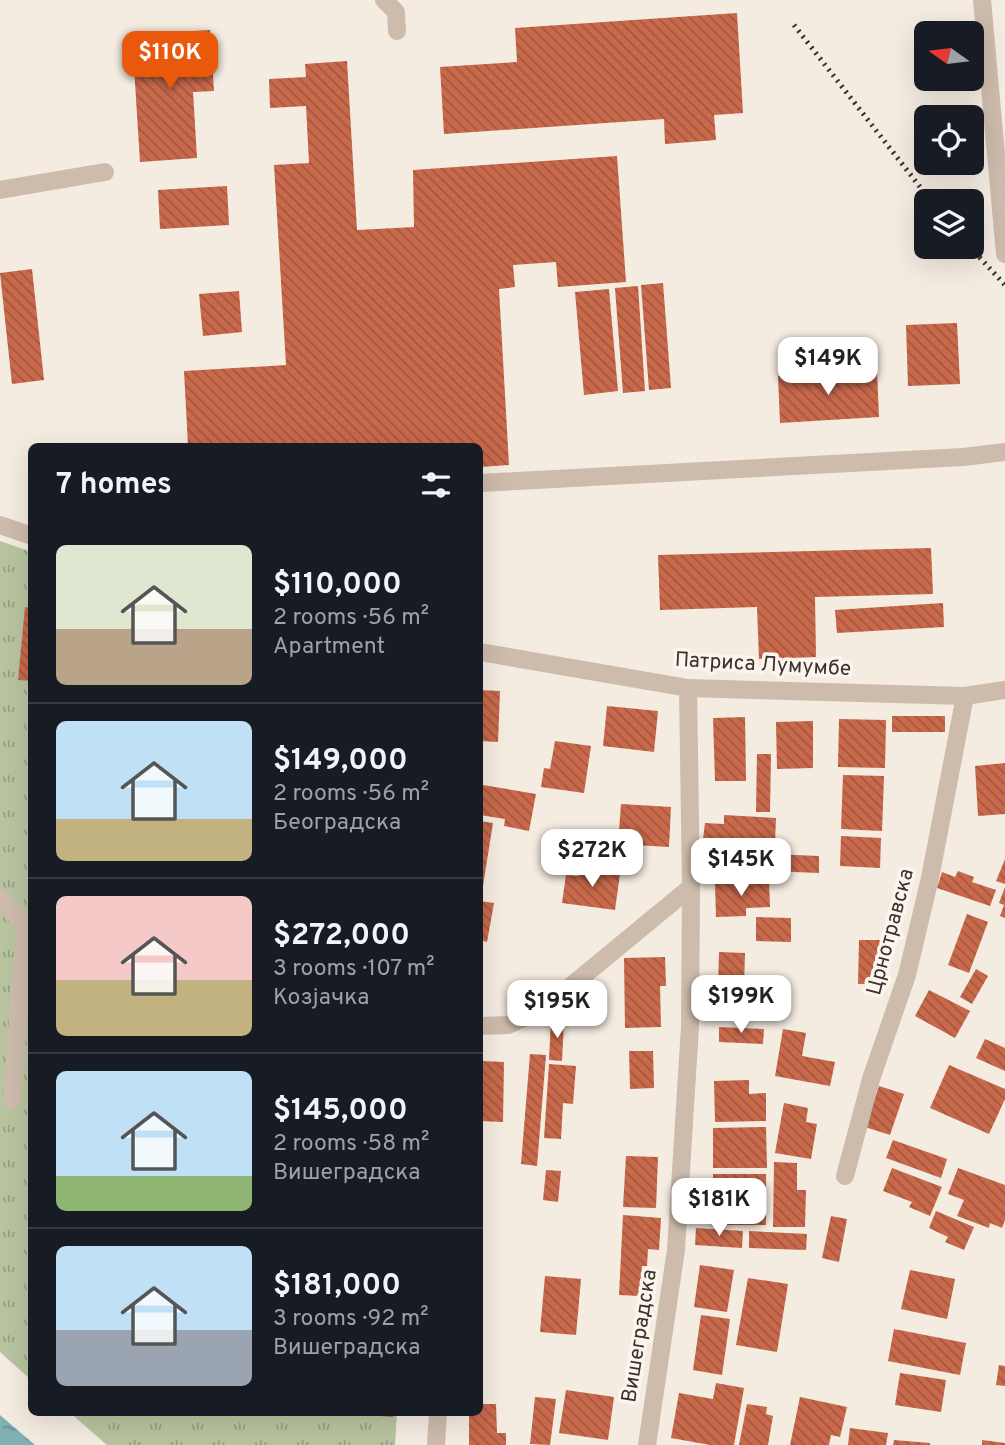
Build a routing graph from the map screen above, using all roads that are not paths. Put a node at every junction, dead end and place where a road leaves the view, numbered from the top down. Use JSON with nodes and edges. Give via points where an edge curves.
{"nodes":[{"id":1,"x":384,"y":0,"type":"edge"},
{"id":2,"x":982,"y":0,"type":"edge"},
{"id":3,"x":397,"y":31,"type":"dead end"},
{"id":4,"x":106,"y":172,"type":"dead end"},
{"id":5,"x":0,"y":191,"type":"edge"},
{"id":6,"x":1005,"y":254,"type":"edge"},
{"id":7,"x":1005,"y":452,"type":"edge"},
{"id":8,"x":483,"y":483,"type":"edge"},
{"id":9,"x":0,"y":526,"type":"edge"},
{"id":10,"x":28,"y":535,"type":"edge"},
{"id":11,"x":483,"y":653,"type":"edge"},
{"id":12,"x":688,"y":688,"type":"junction"},
{"id":13,"x":1005,"y":690,"type":"edge"},
{"id":14,"x":965,"y":696,"type":"junction"},
{"id":15,"x":691,"y":887,"type":"junction"},
{"id":16,"x":0,"y":898,"type":"edge"},
{"id":17,"x":28,"y":922,"type":"edge"},
{"id":18,"x":28,"y":933,"type":"edge"},
{"id":19,"x":483,"y":1026,"type":"edge"},
{"id":20,"x":12,"y":1101,"type":"dead end"},
{"id":21,"x":845,"y":1176,"type":"dead end"},
{"id":22,"x":438,"y":1416,"type":"edge"},
{"id":23,"x":652,"y":1444,"type":"edge"},
{"id":24,"x":436,"y":1445,"type":"edge"}],
"edges":[{"from":1,"to":3,"type":"street","via":[[396,12]]},
{"from":2,"to":6,"type":"street"},
{"from":4,"to":5,"type":"street"},
{"from":7,"to":8,"type":"street"},
{"from":9,"to":10,"type":"street"},
{"from":11,"to":12,"type":"street","name":"Патриса Лумумбе"},
{"from":12,"to":14,"type":"street","name":"Патриса Лумумбе"},
{"from":12,"to":15,"type":"street","name":"Вишеградска"},
{"from":13,"to":14,"type":"street","name":"Патриса Лумумбе"},
{"from":14,"to":21,"type":"street","name":"Црнотравска","via":[[907,975],[871,1079]]},
{"from":15,"to":19,"type":"street","via":[[543,1010],[508,1025]]},
{"from":15,"to":23,"type":"street","name":"Вишеградска","via":[[690,1027],[676,1250]]},
{"from":16,"to":17,"type":"street"},
{"from":18,"to":20,"type":"street"},
{"from":22,"to":24,"type":"street"}]}
